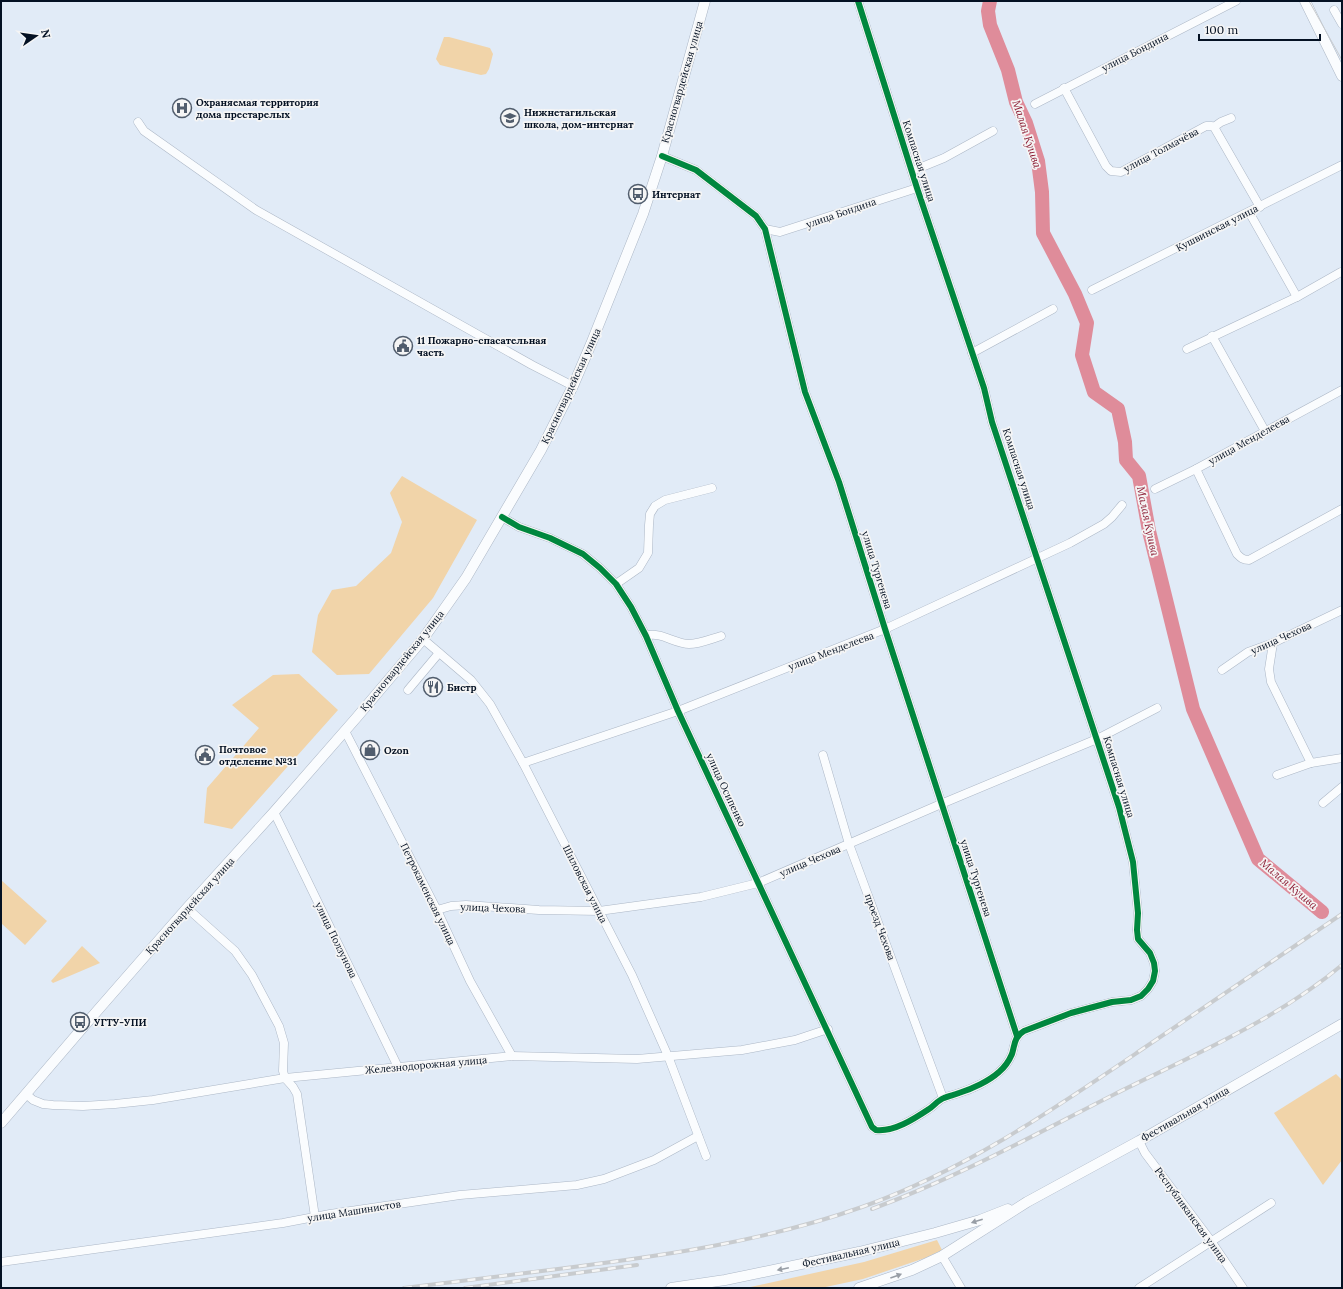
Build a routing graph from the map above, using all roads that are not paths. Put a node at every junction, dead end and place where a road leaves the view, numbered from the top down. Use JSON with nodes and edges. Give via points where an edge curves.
{"nodes":[{"id":1,"x":705,"y":1,"type":"edge"},
{"id":2,"x":858,"y":1,"type":"edge"},
{"id":3,"x":1236,"y":1,"type":"edge"},
{"id":4,"x":1305,"y":1,"type":"edge"},
{"id":5,"x":1334,"y":10,"type":"dead end"},
{"id":6,"x":1342,"y":24,"type":"edge"},
{"id":7,"x":1342,"y":76,"type":"edge"},
{"id":8,"x":1064,"y":88,"type":"junction"},
{"id":9,"x":1034,"y":104,"type":"dead end"},
{"id":10,"x":1231,"y":118,"type":"dead end"},
{"id":11,"x":138,"y":122,"type":"dead end"},
{"id":12,"x":1214,"y":127,"type":"junction"},
{"id":13,"x":993,"y":131,"type":"dead end"},
{"id":14,"x":662,"y":156,"type":"junction"},
{"id":15,"x":1342,"y":164,"type":"edge"},
{"id":16,"x":912,"y":171,"type":"junction"},
{"id":17,"x":917,"y":188,"type":"junction"},
{"id":18,"x":1260,"y":206,"type":"junction"},
{"id":19,"x":1249,"y":212,"type":"junction"},
{"id":20,"x":765,"y":230,"type":"junction"},
{"id":21,"x":1341,"y":272,"type":"dead end"},
{"id":22,"x":1092,"y":290,"type":"dead end"},
{"id":23,"x":1297,"y":297,"type":"junction"},
{"id":24,"x":1054,"y":309,"type":"dead end"},
{"id":25,"x":1212,"y":336,"type":"junction"},
{"id":26,"x":1187,"y":349,"type":"dead end"},
{"id":27,"x":972,"y":353,"type":"junction"},
{"id":28,"x":573,"y":386,"type":"junction"},
{"id":29,"x":1342,"y":390,"type":"edge"},
{"id":30,"x":1265,"y":431,"type":"junction"},
{"id":31,"x":1196,"y":469,"type":"junction"},
{"id":32,"x":712,"y":488,"type":"dead end"},
{"id":33,"x":1155,"y":489,"type":"dead end"},
{"id":34,"x":1122,"y":505,"type":"dead end"},
{"id":35,"x":1342,"y":509,"type":"edge"},
{"id":36,"x":502,"y":517,"type":"junction"},
{"id":37,"x":1037,"y":558,"type":"junction"},
{"id":38,"x":616,"y":584,"type":"junction"},
{"id":39,"x":1342,"y":610,"type":"edge"},
{"id":40,"x":885,"y":630,"type":"junction"},
{"id":41,"x":646,"y":636,"type":"junction"},
{"id":42,"x":721,"y":636,"type":"dead end"},
{"id":43,"x":423,"y":639,"type":"junction"},
{"id":44,"x":1272,"y":643,"type":"junction"},
{"id":45,"x":439,"y":653,"type":"junction"},
{"id":46,"x":1222,"y":670,"type":"dead end"},
{"id":47,"x":408,"y":690,"type":"dead end"},
{"id":48,"x":1158,"y":708,"type":"dead end"},
{"id":49,"x":678,"y":711,"type":"junction"},
{"id":50,"x":345,"y":731,"type":"junction"},
{"id":51,"x":1097,"y":739,"type":"junction"},
{"id":52,"x":823,"y":755,"type":"dead end"},
{"id":53,"x":1342,"y":758,"type":"edge"},
{"id":54,"x":523,"y":762,"type":"junction"},
{"id":55,"x":1311,"y":763,"type":"junction"},
{"id":56,"x":1277,"y":775,"type":"dead end"},
{"id":57,"x":1342,"y":786,"type":"edge"},
{"id":58,"x":1323,"y":803,"type":"dead end"},
{"id":59,"x":941,"y":804,"type":"junction"},
{"id":60,"x":274,"y":812,"type":"junction"},
{"id":61,"x":850,"y":844,"type":"junction"},
{"id":62,"x":758,"y":883,"type":"junction"},
{"id":63,"x":186,"y":908,"type":"junction"},
{"id":64,"x":437,"y":910,"type":"junction"},
{"id":65,"x":598,"y":911,"type":"junction"},
{"id":66,"x":1342,"y":1024,"type":"edge"},
{"id":67,"x":828,"y":1029,"type":"junction"},
{"id":68,"x":1017,"y":1036,"type":"junction"},
{"id":69,"x":512,"y":1056,"type":"junction"},
{"id":70,"x":668,"y":1056,"type":"junction"},
{"id":71,"x":398,"y":1067,"type":"junction"},
{"id":72,"x":285,"y":1078,"type":"junction"},
{"id":73,"x":26,"y":1094,"type":"junction"},
{"id":74,"x":943,"y":1098,"type":"junction"},
{"id":75,"x":1,"y":1123,"type":"edge"},
{"id":76,"x":698,"y":1136,"type":"junction"},
{"id":77,"x":1139,"y":1141,"type":"junction"},
{"id":78,"x":706,"y":1156,"type":"dead end"},
{"id":79,"x":1027,"y":1202,"type":"junction"},
{"id":80,"x":1271,"y":1203,"type":"dead end"},
{"id":81,"x":315,"y":1217,"type":"junction"},
{"id":82,"x":952,"y":1228,"type":"junction"},
{"id":83,"x":1211,"y":1242,"type":"junction"},
{"id":84,"x":960,"y":1245,"type":"junction"},
{"id":85,"x":942,"y":1256,"type":"junction"},
{"id":86,"x":1,"y":1262,"type":"edge"},
{"id":87,"x":671,"y":1288,"type":"edge"},
{"id":88,"x":859,"y":1288,"type":"edge"},
{"id":89,"x":961,"y":1288,"type":"edge"},
{"id":90,"x":1139,"y":1288,"type":"edge"},
{"id":91,"x":1243,"y":1288,"type":"edge"}],
"edges":[{"from":1,"to":14,"type":"main road","name":"Красногвардейская улица"},
{"from":2,"to":16,"type":"street","name":"Компасная улица"},
{"from":3,"to":8,"type":"street","name":"улица Бондина"},
{"from":4,"to":7,"type":"main road"},
{"from":5,"to":6,"type":"street"},
{"from":8,"to":9,"type":"street","name":"улица Бондина"},
{"from":8,"to":12,"type":"street","name":"улица Толмачёва","via":[[1111,171],[1126,170],[1206,126]]},
{"from":10,"to":12,"type":"street"},
{"from":11,"to":28,"type":"street","via":[[144,131],[256,210]]},
{"from":12,"to":18,"type":"street"},
{"from":13,"to":16,"type":"street","via":[[944,158]]},
{"from":14,"to":20,"type":"street","name":"улица Тургенева","via":[[696,170],[756,216]]},
{"from":14,"to":28,"type":"main road","name":"Красногвардейская улица","via":[[643,214]]},
{"from":15,"to":18,"type":"street","name":"Кушвинская улица"},
{"from":16,"to":17,"type":"street","name":"Компасная улица"},
{"from":17,"to":20,"type":"street","name":"улица Бондина","via":[[780,232]]},
{"from":17,"to":27,"type":"street","name":"Компасная улица"},
{"from":18,"to":19,"type":"street","name":"Кушвинская улица"},
{"from":19,"to":22,"type":"street","name":"Кушвинская улица"},
{"from":19,"to":23,"type":"street"},
{"from":20,"to":40,"type":"street","name":"улица Тургенева","via":[[805,392],[839,482]]},
{"from":21,"to":23,"type":"street"},
{"from":23,"to":25,"type":"street"},
{"from":24,"to":27,"type":"street"},
{"from":25,"to":26,"type":"street"},
{"from":25,"to":30,"type":"street"},
{"from":27,"to":37,"type":"street","name":"Компасная улица"},
{"from":28,"to":36,"type":"main road","name":"Красногвардейская улица","via":[[541,450]]},
{"from":29,"to":30,"type":"street","name":"улица Менделеева"},
{"from":30,"to":31,"type":"street","name":"улица Менделеева"},
{"from":31,"to":33,"type":"street","name":"улица Менделеева"},
{"from":31,"to":35,"type":"street","via":[[1237,554],[1246,560]]},
{"from":32,"to":38,"type":"street","via":[[665,500],[655,506],[650,514],[648,553],[639,568]]},
{"from":34,"to":37,"type":"street","name":"улица Менделеева","via":[[1104,524]]},
{"from":36,"to":38,"type":"street","name":"улица Осипенко","via":[[519,527],[583,554]]},
{"from":36,"to":43,"type":"main road","name":"Красногвардейская улица","via":[[466,578]]},
{"from":37,"to":40,"type":"street","name":"улица Менделеева"},
{"from":37,"to":51,"type":"street","name":"Компасная улица"},
{"from":38,"to":41,"type":"street","name":"улица Осипенко"},
{"from":39,"to":44,"type":"street","name":"улица Чехова"},
{"from":40,"to":49,"type":"street","name":"улица Менделеева"},
{"from":40,"to":59,"type":"street","name":"улица Тургенева"},
{"from":41,"to":42,"type":"street","via":[[658,635],[691,644]]},
{"from":41,"to":49,"type":"street","name":"улица Осипенко"},
{"from":43,"to":45,"type":"street","name":"Шиловская улица"},
{"from":43,"to":50,"type":"main road","name":"Красногвардейская улица"},
{"from":44,"to":46,"type":"street","name":"улица Чехова","via":[[1248,652]]},
{"from":44,"to":55,"type":"street","via":[[1269,669],[1271,682]]},
{"from":45,"to":47,"type":"street"},
{"from":45,"to":54,"type":"street","name":"Шиловская улица","via":[[471,680],[490,704]]},
{"from":48,"to":51,"type":"street","name":"улица Чехова"},
{"from":49,"to":54,"type":"street","name":"улица Менделеева"},
{"from":49,"to":62,"type":"street","name":"улица Осипенко"},
{"from":50,"to":60,"type":"main road","name":"Красногвардейская улица"},
{"from":50,"to":64,"type":"street","name":"Петрокаменская улица"},
{"from":51,"to":59,"type":"street","name":"улица Чехова"},
{"from":51,"to":68,"type":"street","name":"Компасная улица","via":[[1119,807],[1133,862],[1138,939],[1150,953],[1154,963],[1153,981],[1141,996],[1071,1013]]},
{"from":52,"to":61,"type":"street","name":"проезд Чехова"},
{"from":53,"to":55,"type":"street"},
{"from":54,"to":65,"type":"street","name":"Шиловская улица"},
{"from":55,"to":56,"type":"street"},
{"from":57,"to":58,"type":"street"},
{"from":59,"to":61,"type":"street","name":"улица Чехова"},
{"from":59,"to":68,"type":"street","name":"улица Тургенева"},
{"from":60,"to":63,"type":"main road","name":"Красногвардейская улица"},
{"from":60,"to":71,"type":"street","name":"улица Ползунова"},
{"from":61,"to":62,"type":"street","name":"улица Чехова"},
{"from":61,"to":74,"type":"street","name":"проезд Чехова"},
{"from":62,"to":65,"type":"street","name":"улица Чехова","via":[[701,897]]},
{"from":62,"to":67,"type":"street","name":"улица Осипенко"},
{"from":63,"to":72,"type":"street","via":[[234,951],[252,975],[284,1043]]},
{"from":63,"to":73,"type":"main road","name":"Красногвардейская улица"},
{"from":64,"to":65,"type":"street","name":"улица Чехова","via":[[466,905]]},
{"from":64,"to":69,"type":"street","name":"Петрокаменская улица","via":[[470,981]]},
{"from":65,"to":70,"type":"street","name":"Шиловская улица","via":[[632,975]]},
{"from":66,"to":77,"type":"main road","name":"Фестивальная улица"},
{"from":67,"to":70,"type":"street","name":"Железнодорожная улица","via":[[768,1046]]},
{"from":67,"to":74,"type":"street","name":"улица Осипенко","via":[[876,1130],[883,1131],[900,1125]]},
{"from":68,"to":74,"type":"street","via":[[1012,1054],[1000,1072],[960,1093]]},
{"from":69,"to":70,"type":"street","name":"Железнодорожная улица","via":[[637,1059]]},
{"from":69,"to":71,"type":"street","name":"Железнодорожная улица"},
{"from":70,"to":76,"type":"street","name":"Шиловская улица"},
{"from":71,"to":72,"type":"street","name":"Железнодорожная улица"},
{"from":72,"to":73,"type":"street","name":"Железнодорожная улица","via":[[153,1100],[83,1106],[43,1104]]},
{"from":72,"to":81,"type":"street","via":[[297,1094]]},
{"from":73,"to":75,"type":"main road","name":"Красногвардейская улица"},
{"from":76,"to":78,"type":"street","name":"Шиловская улица"},
{"from":76,"to":81,"type":"street","name":"улица Машинистов","via":[[654,1160],[604,1179],[577,1185],[460,1195]]},
{"from":77,"to":79,"type":"main road","name":"Фестивальная улица"},
{"from":77,"to":83,"type":"street","name":"Республиканская улица"},
{"from":79,"to":82,"type":"main road","name":"Фестивальная улица","one_way":true},
{"from":79,"to":84,"type":"main road","name":"Фестивальная улица"},
{"from":80,"to":83,"type":"street"},
{"from":81,"to":86,"type":"street","name":"улица Машинистов"},
{"from":82,"to":84,"type":"main road","via":[[958,1233]]},
{"from":82,"to":87,"type":"main road","name":"Фестивальная улица","one_way":true,"via":[[808,1264]]},
{"from":83,"to":90,"type":"street"},
{"from":83,"to":91,"type":"street","name":"Республиканская улица"},
{"from":84,"to":85,"type":"main road","name":"Фестивальная улица"},
{"from":88,"to":85,"type":"main road","name":"Фестивальная улица","one_way":true,"via":[[912,1270]]},
{"from":85,"to":89,"type":"street"}]}
